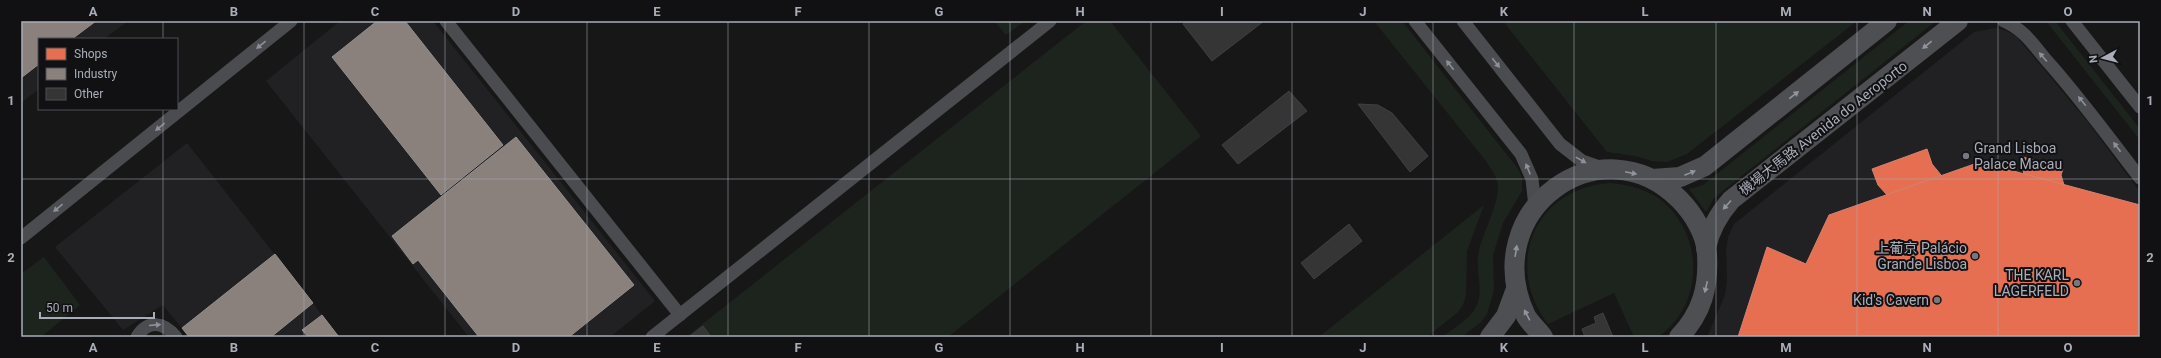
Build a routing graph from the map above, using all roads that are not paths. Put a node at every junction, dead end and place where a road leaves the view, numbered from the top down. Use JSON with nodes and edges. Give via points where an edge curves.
{"nodes":[{"id":1,"x":291,"y":21,"type":"edge"},
{"id":2,"x":446,"y":21,"type":"edge"},
{"id":3,"x":1050,"y":21,"type":"edge"},
{"id":4,"x":1415,"y":21,"type":"edge"},
{"id":5,"x":1463,"y":21,"type":"edge"},
{"id":6,"x":1887,"y":21,"type":"edge"},
{"id":7,"x":1958,"y":21,"type":"edge"},
{"id":8,"x":2004,"y":21,"type":"edge"},
{"id":9,"x":2072,"y":21,"type":"edge"},
{"id":10,"x":2140,"y":107,"type":"edge"},
{"id":11,"x":1609,"y":170,"type":"junction"},
{"id":12,"x":2140,"y":178,"type":"edge"},
{"id":13,"x":1652,"y":179,"type":"junction"},
{"id":14,"x":1535,"y":207,"type":"junction"},
{"id":15,"x":21,"y":238,"type":"edge"},
{"id":16,"x":1706,"y":248,"type":"junction"},
{"id":17,"x":1516,"y":289,"type":"junction"},
{"id":18,"x":680,"y":315,"type":"junction"},
{"id":19,"x":137,"y":337,"type":"edge"},
{"id":20,"x":176,"y":337,"type":"edge"},
{"id":21,"x":652,"y":337,"type":"edge"},
{"id":22,"x":1490,"y":337,"type":"edge"},
{"id":23,"x":1543,"y":337,"type":"edge"},
{"id":24,"x":1679,"y":337,"type":"edge"}],
"edges":[{"from":1,"to":15,"type":"street","one_way":true},
{"from":2,"to":18,"type":"street"},
{"from":3,"to":18,"type":"street"},
{"from":14,"to":4,"type":"street","one_way":true,"via":[[1532,179],[1520,154]]},
{"from":5,"to":11,"type":"street","one_way":true,"via":[[1560,144],[1582,161]]},
{"from":13,"to":6,"type":"main road","one_way":true,"via":[[1680,177],[1705,166]]},
{"from":7,"to":16,"type":"main road","name":"機場大馬路 Avenida do Aeroporto","one_way":true,"via":[[1731,200],[1714,222]]},
{"from":12,"to":8,"type":"street","one_way":true,"via":[[2084,104],[2030,39],[2019,28]]},
{"from":9,"to":10,"type":"street"},
{"from":11,"to":13,"type":"main road","one_way":true,"via":[[1631,172]]},
{"from":11,"to":14,"type":"main road","via":[[1588,173],[1568,180],[1550,192]]},
{"from":13,"to":16,"type":"main road","via":[[1671,191],[1687,207],[1699,227]]},
{"from":17,"to":14,"type":"main road","one_way":true,"via":[[1516,246],[1523,225]]},
{"from":16,"to":24,"type":"main road","one_way":true,"via":[[1708,276],[1702,303]]},
{"from":17,"to":22,"type":"main road","via":[[1506,316]]},
{"from":23,"to":17,"type":"main road","one_way":true,"via":[[1527,317]]},
{"from":18,"to":21,"type":"street"},
{"from":19,"to":20,"type":"street","one_way":true,"via":[[142,330],[156,324],[163,325]]}]}
